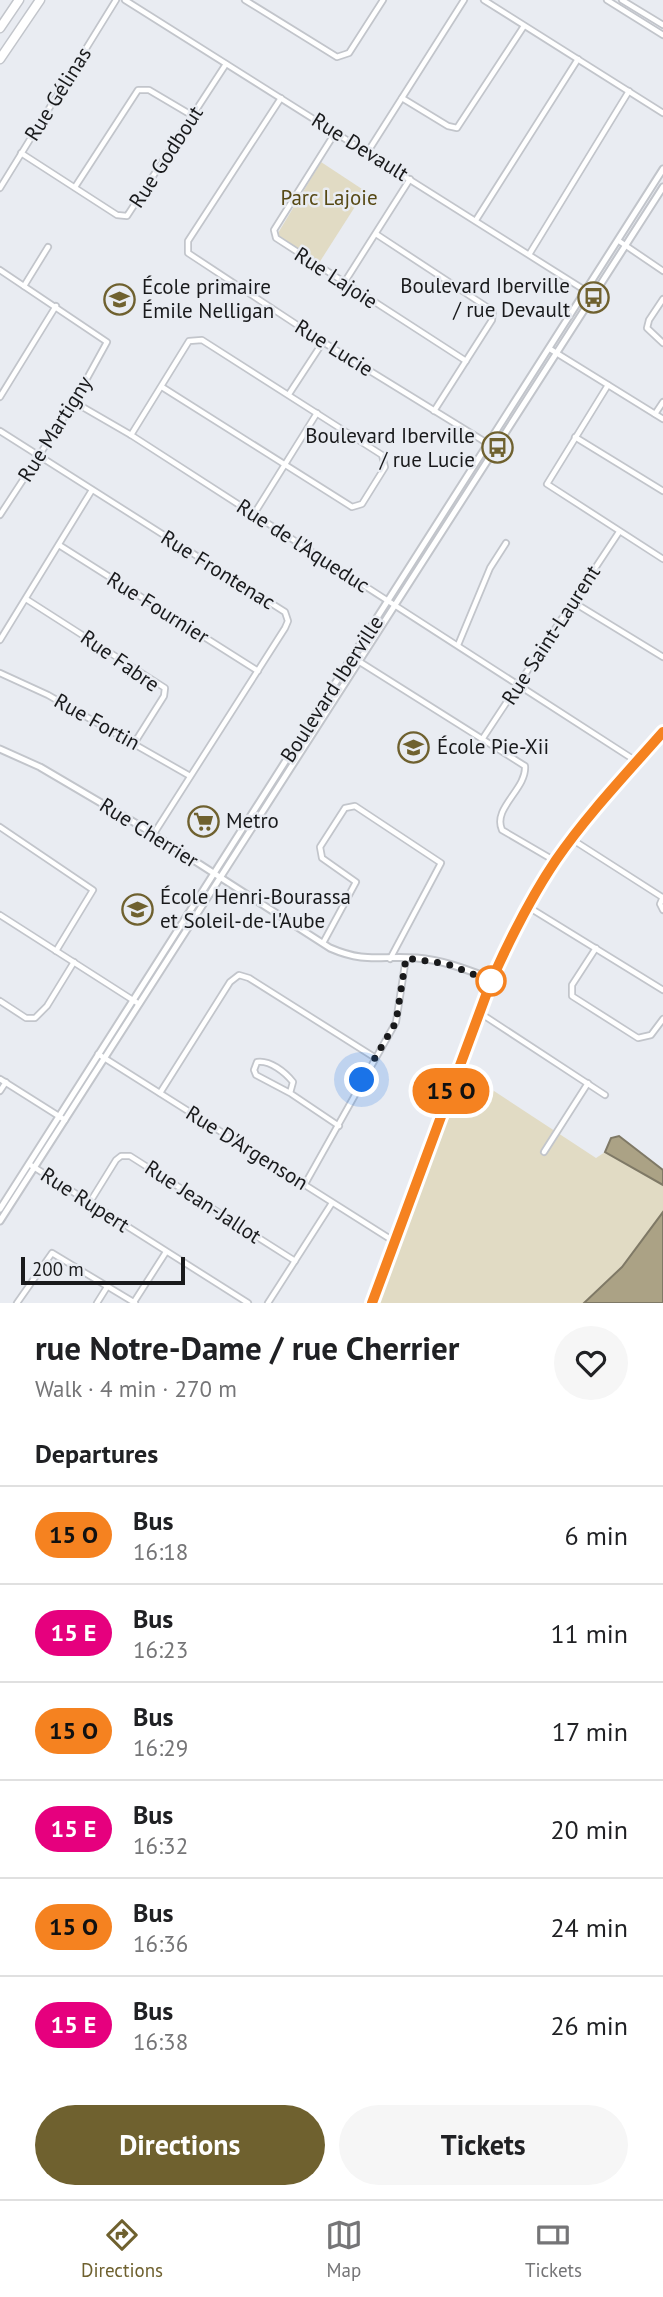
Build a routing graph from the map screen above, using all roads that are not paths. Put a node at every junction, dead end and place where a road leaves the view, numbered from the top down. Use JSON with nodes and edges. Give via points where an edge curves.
{"nodes":[{"id":1,"x":19,"y":0,"type":"edge"},
{"id":2,"x":40,"y":0,"type":"edge"},
{"id":3,"x":116,"y":0,"type":"edge"},
{"id":4,"x":125,"y":0,"type":"edge"},
{"id":5,"x":245,"y":0,"type":"edge"},
{"id":6,"x":383,"y":0,"type":"edge"},
{"id":7,"x":464,"y":0,"type":"edge"},
{"id":8,"x":484,"y":0,"type":"edge"},
{"id":9,"x":607,"y":0,"type":"edge"},
{"id":10,"x":622,"y":0,"type":"edge"},
{"id":11,"x":663,"y":25,"type":"edge"},
{"id":12,"x":524,"y":26,"type":"junction"},
{"id":13,"x":0,"y":28,"type":"edge"},
{"id":14,"x":663,"y":35,"type":"edge"},
{"id":15,"x":0,"y":59,"type":"edge"},
{"id":16,"x":578,"y":59,"type":"junction"},
{"id":17,"x":226,"y":64,"type":"junction"},
{"id":18,"x":629,"y":91,"type":"junction"},
{"id":19,"x":281,"y":98,"type":"junction"},
{"id":20,"x":402,"y":98,"type":"junction"},
{"id":21,"x":663,"y":113,"type":"edge"},
{"id":22,"x":192,"y":116,"type":"junction"},
{"id":23,"x":335,"y":133,"type":"junction"},
{"id":24,"x":21,"y":153,"type":"junction"},
{"id":25,"x":367,"y":153,"type":"junction"},
{"id":26,"x":663,"y":169,"type":"edge"},
{"id":27,"x":410,"y":179,"type":"junction"},
{"id":28,"x":75,"y":187,"type":"junction"},
{"id":29,"x":663,"y":187,"type":"edge"},
{"id":30,"x":0,"y":188,"type":"edge"},
{"id":31,"x":476,"y":220,"type":"junction"},
{"id":32,"x":376,"y":234,"type":"junction"},
{"id":33,"x":619,"y":241,"type":"junction"},
{"id":34,"x":627,"y":246,"type":"junction"},
{"id":35,"x":48,"y":247,"type":"dead end"},
{"id":36,"x":530,"y":253,"type":"junction"},
{"id":37,"x":2,"y":271,"type":"edge"},
{"id":38,"x":663,"y":271,"type":"edge"},
{"id":39,"x":0,"y":279,"type":"edge"},
{"id":40,"x":344,"y":283,"type":"junction"},
{"id":41,"x":24,"y":286,"type":"junction"},
{"id":42,"x":587,"y":291,"type":"junction"},
{"id":43,"x":594,"y":296,"type":"junction"},
{"id":44,"x":663,"y":299,"type":"edge"},
{"id":45,"x":56,"y":306,"type":"junction"},
{"id":46,"x":323,"y":342,"type":"junction"},
{"id":47,"x":663,"y":343,"type":"edge"},
{"id":48,"x":550,"y":349,"type":"junction"},
{"id":49,"x":558,"y":354,"type":"junction"},
{"id":50,"x":466,"y":361,"type":"junction"},
{"id":51,"x":608,"y":385,"type":"junction"},
{"id":52,"x":162,"y":387,"type":"junction"},
{"id":53,"x":289,"y":394,"type":"junction"},
{"id":54,"x":0,"y":397,"type":"edge"},
{"id":55,"x":74,"y":402,"type":"junction"},
{"id":56,"x":663,"y":402,"type":"edge"},
{"id":57,"x":434,"y":411,"type":"junction"},
{"id":58,"x":317,"y":413,"type":"junction"},
{"id":59,"x":655,"y":414,"type":"junction"},
{"id":60,"x":663,"y":419,"type":"edge"},
{"id":61,"x":0,"y":432,"type":"edge"},
{"id":62,"x":131,"y":435,"type":"junction"},
{"id":63,"x":575,"y":437,"type":"junction"},
{"id":64,"x":489,"y":444,"type":"junction"},
{"id":65,"x":495,"y":448,"type":"junction"},
{"id":66,"x":39,"y":457,"type":"junction"},
{"id":67,"x":285,"y":466,"type":"junction"},
{"id":68,"x":92,"y":490,"type":"junction"},
{"id":69,"x":663,"y":491,"type":"edge"},
{"id":70,"x":1,"y":511,"type":"edge"},
{"id":71,"x":254,"y":514,"type":"junction"},
{"id":72,"x":619,"y":531,"type":"junction"},
{"id":73,"x":506,"y":543,"type":"dead end"},
{"id":74,"x":59,"y":545,"type":"junction"},
{"id":75,"x":663,"y":559,"type":"edge"},
{"id":76,"x":26,"y":599,"type":"junction"},
{"id":77,"x":388,"y":600,"type":"junction"},
{"id":78,"x":573,"y":602,"type":"junction"},
{"id":79,"x":395,"y":605,"type":"junction"},
{"id":80,"x":0,"y":640,"type":"edge"},
{"id":81,"x":457,"y":645,"type":"junction"},
{"id":82,"x":663,"y":657,"type":"edge"},
{"id":83,"x":355,"y":659,"type":"junction"},
{"id":84,"x":258,"y":671,"type":"junction"},
{"id":85,"x":0,"y":673,"type":"edge"},
{"id":86,"x":518,"y":685,"type":"junction"},
{"id":87,"x":663,"y":732,"type":"edge"},
{"id":88,"x":483,"y":738,"type":"junction"},
{"id":89,"x":135,"y":742,"type":"junction"},
{"id":90,"x":0,"y":749,"type":"edge"},
{"id":91,"x":637,"y":762,"type":"junction"},
{"id":92,"x":190,"y":776,"type":"junction"},
{"id":93,"x":0,"y":827,"type":"edge"},
{"id":94,"x":153,"y":835,"type":"junction"},
{"id":95,"x":572,"y":840,"type":"junction"},
{"id":96,"x":555,"y":861,"type":"junction"},
{"id":97,"x":217,"y":875,"type":"junction"},
{"id":98,"x":663,"y":897,"type":"edge"},
{"id":99,"x":529,"y":907,"type":"junction"},
{"id":100,"x":663,"y":911,"type":"edge"},
{"id":101,"x":0,"y":915,"type":"edge"},
{"id":102,"x":323,"y":943,"type":"junction"},
{"id":103,"x":596,"y":948,"type":"junction"},
{"id":104,"x":56,"y":951,"type":"junction"},
{"id":105,"x":406,"y":958,"type":"junction"},
{"id":106,"x":390,"y":959,"type":"junction"},
{"id":107,"x":74,"y":962,"type":"junction"},
{"id":108,"x":492,"y":979,"type":"junction"},
{"id":109,"x":663,"y":990,"type":"edge"},
{"id":110,"x":133,"y":1000,"type":"junction"},
{"id":111,"x":0,"y":1002,"type":"edge"},
{"id":112,"x":139,"y":1004,"type":"junction"},
{"id":113,"x":480,"y":1012,"type":"junction"},
{"id":114,"x":663,"y":1019,"type":"edge"},
{"id":115,"x":98,"y":1054,"type":"junction"},
{"id":116,"x":374,"y":1057,"type":"junction"},
{"id":117,"x":105,"y":1058,"type":"junction"},
{"id":118,"x":0,"y":1079,"type":"edge"},
{"id":119,"x":6,"y":1082,"type":"junction"},
{"id":120,"x":588,"y":1083,"type":"junction"},
{"id":121,"x":0,"y":1091,"type":"edge"},
{"id":122,"x":160,"y":1093,"type":"junction"},
{"id":123,"x":290,"y":1093,"type":"junction"},
{"id":124,"x":605,"y":1095,"type":"dead end"},
{"id":125,"x":59,"y":1115,"type":"junction"},
{"id":126,"x":65,"y":1120,"type":"junction"},
{"id":127,"x":339,"y":1126,"type":"junction"},
{"id":128,"x":544,"y":1152,"type":"dead end"},
{"id":129,"x":32,"y":1165,"type":"junction"},
{"id":130,"x":305,"y":1184,"type":"junction"},
{"id":131,"x":90,"y":1202,"type":"junction"},
{"id":132,"x":332,"y":1203,"type":"junction"},
{"id":133,"x":0,"y":1209,"type":"edge"},
{"id":134,"x":0,"y":1221,"type":"edge"},
{"id":135,"x":394,"y":1242,"type":"junction"},
{"id":136,"x":166,"y":1252,"type":"junction"},
{"id":137,"x":295,"y":1261,"type":"junction"},
{"id":138,"x":107,"y":1287,"type":"junction"},
{"id":139,"x":17,"y":1303,"type":"edge"},
{"id":140,"x":97,"y":1303,"type":"edge"},
{"id":141,"x":135,"y":1303,"type":"edge"},
{"id":142,"x":248,"y":1303,"type":"edge"},
{"id":143,"x":268,"y":1303,"type":"edge"},
{"id":144,"x":372,"y":1303,"type":"edge"}],
"edges":[{"from":1,"to":13,"type":"highway"},
{"from":2,"to":15,"type":"highway"},
{"from":3,"to":24,"type":"street","name":"Rue Gélinas"},
{"from":4,"to":17,"type":"street","name":"Rue Devault"},
{"from":5,"to":6,"type":"street","via":[[343,57]]},
{"from":7,"to":20,"type":"street"},
{"from":8,"to":12,"type":"street"},
{"from":9,"to":14,"type":"street"},
{"from":10,"to":11,"type":"street"},
{"from":12,"to":16,"type":"street"},
{"from":12,"to":20,"type":"street","via":[[457,128]]},
{"from":16,"to":18,"type":"street"},
{"from":16,"to":31,"type":"street"},
{"from":17,"to":19,"type":"street","name":"Rue Devault"},
{"from":17,"to":22,"type":"street","name":"Rue Godbout"},
{"from":18,"to":21,"type":"street"},
{"from":18,"to":36,"type":"street"},
{"from":19,"to":23,"type":"street","name":"Rue Devault"},
{"from":19,"to":46,"type":"street","name":"Rue Lucie","via":[[187,247],[191,257]]},
{"from":20,"to":25,"type":"street"},
{"from":22,"to":28,"type":"street","via":[[149,90],[138,90]]},
{"from":22,"to":28,"type":"street","name":"Rue Godbout","via":[[127,216],[117,215]]},
{"from":23,"to":25,"type":"street","name":"Rue Devault"},
{"from":23,"to":40,"type":"street","name":"Rue Lajoie","via":[[274,235]]},
{"from":24,"to":28,"type":"street","name":"Rue Godbout"},
{"from":24,"to":30,"type":"street","name":"Rue Gélinas"},
{"from":25,"to":27,"type":"street","name":"Rue Devault"},
{"from":26,"to":33,"type":"street","name":"Boulevard Iberville"},
{"from":27,"to":31,"type":"street","name":"Rue Devault"},
{"from":27,"to":32,"type":"street"},
{"from":29,"to":34,"type":"street","name":"Boulevard Iberville"},
{"from":31,"to":36,"type":"street","name":"Rue Devault"},
{"from":32,"to":40,"type":"street"},
{"from":32,"to":50,"type":"street","via":[[493,311]]},
{"from":33,"to":34,"type":"street"},
{"from":33,"to":42,"type":"street","name":"Boulevard Iberville"},
{"from":34,"to":38,"type":"street"},
{"from":34,"to":43,"type":"street","name":"Boulevard Iberville"},
{"from":35,"to":41,"type":"street"},
{"from":36,"to":42,"type":"street","name":"Rue Devault"},
{"from":37,"to":39,"type":"street"},
{"from":37,"to":41,"type":"street"},
{"from":40,"to":50,"type":"street","name":"Rue Lajoie"},
{"from":41,"to":45,"type":"street"},
{"from":42,"to":43,"type":"street","name":"Rue Devault"},
{"from":42,"to":48,"type":"street","name":"Boulevard Iberville"},
{"from":43,"to":49,"type":"street","name":"Boulevard Iberville"},
{"from":44,"to":47,"type":"street","via":[[647,328]]},
{"from":45,"to":54,"type":"street"},
{"from":45,"to":55,"type":"street","name":"Rue Martigny","via":[[107,342]]},
{"from":46,"to":53,"type":"street"},
{"from":46,"to":57,"type":"street","name":"Rue Lucie"},
{"from":48,"to":49,"type":"street"},
{"from":48,"to":64,"type":"street","name":"Boulevard Iberville"},
{"from":49,"to":51,"type":"street"},
{"from":49,"to":65,"type":"street","name":"Boulevard Iberville"},
{"from":50,"to":57,"type":"street"},
{"from":51,"to":59,"type":"street"},
{"from":51,"to":63,"type":"street"},
{"from":52,"to":53,"type":"street","via":[[189,341],[202,340]]},
{"from":52,"to":62,"type":"street"},
{"from":52,"to":67,"type":"street"},
{"from":53,"to":58,"type":"street"},
{"from":55,"to":62,"type":"street","name":"Rue de l'Aqueduc"},
{"from":55,"to":66,"type":"street","name":"Rue Martigny"},
{"from":56,"to":59,"type":"street"},
{"from":57,"to":64,"type":"street","name":"Rue Lucie"},
{"from":58,"to":67,"type":"street"},
{"from":58,"to":67,"type":"street","via":[[382,455],[385,467],[362,504],[352,507]]},
{"from":59,"to":60,"type":"street"},
{"from":61,"to":66,"type":"street","name":"Rue Frontenac"},
{"from":62,"to":71,"type":"street","name":"Rue de l'Aqueduc"},
{"from":63,"to":69,"type":"street"},
{"from":63,"to":72,"type":"street","via":[[547,484]]},
{"from":64,"to":65,"type":"street","name":"Rue Lucie"},
{"from":64,"to":77,"type":"street","name":"Boulevard Iberville"},
{"from":65,"to":79,"type":"street","name":"Boulevard Iberville"},
{"from":66,"to":68,"type":"street","name":"Rue Frontenac"},
{"from":66,"to":70,"type":"street","name":"Rue Martigny"},
{"from":67,"to":71,"type":"street"},
{"from":68,"to":74,"type":"street"},
{"from":68,"to":84,"type":"street","name":"Rue Frontenac","via":[[285,612],[285,628]]},
{"from":71,"to":77,"type":"street","name":"Rue de l'Aqueduc"},
{"from":72,"to":75,"type":"street"},
{"from":72,"to":78,"type":"street","name":"Rue Saint-Laurent"},
{"from":73,"to":81,"type":"street","via":[[490,568]]},
{"from":74,"to":76,"type":"street"},
{"from":74,"to":84,"type":"street","name":"Rue Fournier"},
{"from":76,"to":80,"type":"street"},
{"from":76,"to":89,"type":"street","name":"Rue Fabre","via":[[165,688]]},
{"from":77,"to":79,"type":"street","name":"Rue de l'Aqueduc"},
{"from":77,"to":83,"type":"street","name":"Boulevard Iberville"},
{"from":78,"to":82,"type":"street"},
{"from":78,"to":86,"type":"street","name":"Rue Saint-Laurent"},
{"from":79,"to":81,"type":"street","name":"Rue de l'Aqueduc"},
{"from":79,"to":83,"type":"street","name":"Boulevard Iberville"},
{"from":81,"to":86,"type":"street","name":"Rue de l'Aqueduc"},
{"from":83,"to":88,"type":"street"},
{"from":83,"to":97,"type":"street","name":"Boulevard Iberville"},
{"from":84,"to":92,"type":"street","name":"Rue Frontenac"},
{"from":85,"to":89,"type":"street","name":"Rue Fortin"},
{"from":86,"to":88,"type":"street","name":"Rue Saint-Laurent"},
{"from":86,"to":91,"type":"street","name":"Rue de l'Aqueduc"},
{"from":87,"to":91,"type":"main road"},
{"from":88,"to":96,"type":"street","via":[[525,766],[525,776],[501,815],[502,831]]},
{"from":89,"to":92,"type":"street","name":"Rue Fortin"},
{"from":90,"to":94,"type":"street","name":"Rue Cherrier","via":[[40,767]]},
{"from":91,"to":95,"type":"main road"},
{"from":92,"to":94,"type":"street","name":"Rue Frontenac"},
{"from":93,"to":104,"type":"street","via":[[93,890]]},
{"from":94,"to":97,"type":"street","name":"Rue Cherrier"},
{"from":95,"to":96,"type":"main road"},
{"from":95,"to":98,"type":"street"},
{"from":96,"to":99,"type":"main road"},
{"from":97,"to":102,"type":"street","name":"Rue Cherrier"},
{"from":97,"to":110,"type":"street","name":"Boulevard Iberville"},
{"from":97,"to":112,"type":"street","name":"Boulevard Iberville"},
{"from":98,"to":100,"type":"street"},
{"from":99,"to":103,"type":"street"},
{"from":99,"to":108,"type":"main road"},
{"from":101,"to":104,"type":"street"},
{"from":102,"to":106,"type":"street","name":"Rue Cherrier","via":[[353,958]]},
{"from":102,"to":106,"type":"street","via":[[356,882],[322,858],[320,847],[345,808],[355,806],[441,863]]},
{"from":103,"to":109,"type":"street"},
{"from":103,"to":114,"type":"street","via":[[572,985],[572,996],[638,1038],[651,1035]]},
{"from":104,"to":107,"type":"street"},
{"from":105,"to":106,"type":"street","name":"Rue Cherrier"},
{"from":105,"to":108,"type":"street","name":"Rue Cherrier","via":[[447,964]]},
{"from":105,"to":116,"type":"street","via":[[396,1022]]},
{"from":107,"to":110,"type":"street"},
{"from":107,"to":111,"type":"street","via":[[35,1018],[26,1018]]},
{"from":108,"to":113,"type":"main road"},
{"from":110,"to":112,"type":"street"},
{"from":110,"to":115,"type":"street","name":"Boulevard Iberville"},
{"from":112,"to":117,"type":"street","name":"Boulevard Iberville"},
{"from":113,"to":120,"type":"street"},
{"from":113,"to":135,"type":"main road"},
{"from":115,"to":117,"type":"street","name":"Rue D'Argenson"},
{"from":115,"to":125,"type":"street","name":"Boulevard Iberville"},
{"from":116,"to":122,"type":"street","via":[[239,975],[230,982]]},
{"from":116,"to":127,"type":"street"},
{"from":117,"to":122,"type":"street","name":"Rue D'Argenson"},
{"from":117,"to":126,"type":"street","name":"Boulevard Iberville"},
{"from":118,"to":119,"type":"street"},
{"from":119,"to":121,"type":"street"},
{"from":119,"to":125,"type":"street"},
{"from":120,"to":124,"type":"street"},
{"from":120,"to":128,"type":"street"},
{"from":122,"to":130,"type":"street","name":"Rue D'Argenson"},
{"from":123,"to":123,"type":"street","via":[[294,1087],[290,1078],[267,1062],[257,1062],[256,1074]]},
{"from":123,"to":127,"type":"street"},
{"from":125,"to":126,"type":"street"},
{"from":125,"to":129,"type":"street","name":"Boulevard Iberville"},
{"from":126,"to":129,"type":"street","name":"Boulevard Iberville"},
{"from":127,"to":130,"type":"street"},
{"from":129,"to":131,"type":"street","name":"Rue Rupert"},
{"from":129,"to":133,"type":"street","name":"Boulevard Iberville"},
{"from":129,"to":134,"type":"street","name":"Boulevard Iberville"},
{"from":130,"to":132,"type":"street","name":"Rue D'Argenson"},
{"from":131,"to":136,"type":"street","name":"Rue Rupert"},
{"from":131,"to":137,"type":"street","name":"Rue Jean-Jallot","via":[[116,1160],[125,1154]]},
{"from":132,"to":135,"type":"street","name":"Rue D'Argenson"},
{"from":132,"to":137,"type":"street"},
{"from":135,"to":144,"type":"main road"},
{"from":136,"to":141,"type":"street"},
{"from":136,"to":142,"type":"street","name":"Rue Rupert"},
{"from":137,"to":143,"type":"street"},
{"from":138,"to":139,"type":"street","via":[[52,1253]]},
{"from":138,"to":140,"type":"street"},
{"from":138,"to":141,"type":"street"}]}
